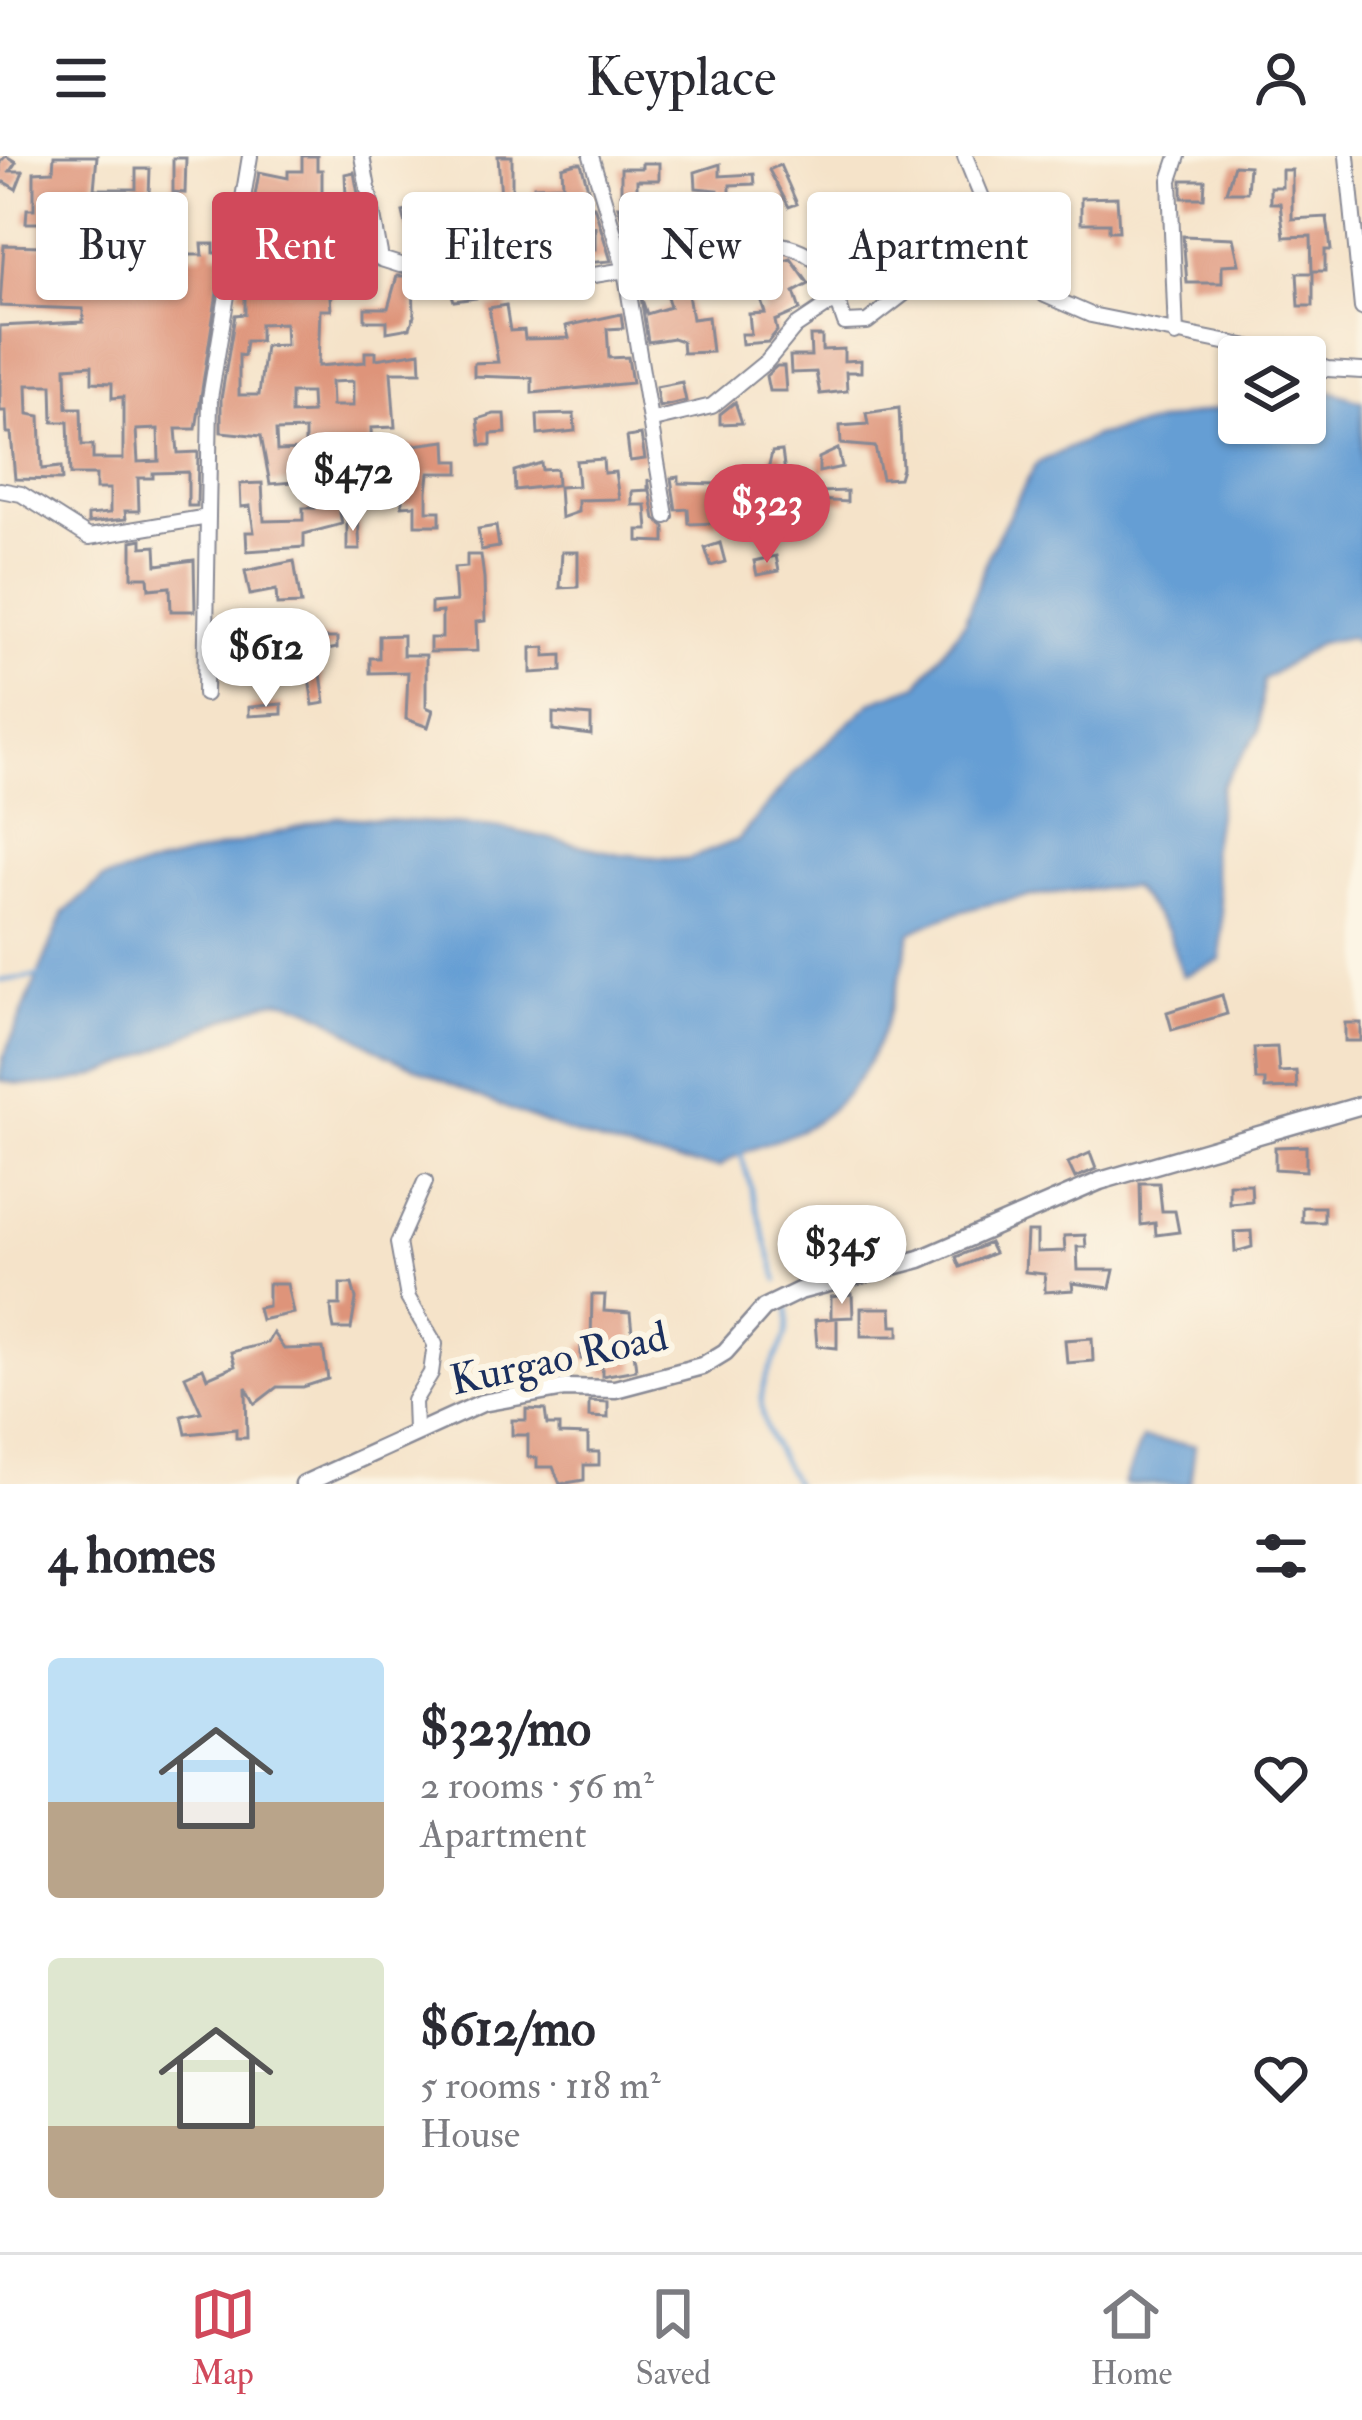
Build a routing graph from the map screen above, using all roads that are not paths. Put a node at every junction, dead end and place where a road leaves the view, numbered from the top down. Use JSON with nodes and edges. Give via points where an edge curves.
{"nodes":[{"id":1,"x":250,"y":156,"type":"edge"},
{"id":2,"x":362,"y":156,"type":"edge"},
{"id":3,"x":591,"y":156,"type":"edge"},
{"id":4,"x":965,"y":156,"type":"edge"},
{"id":5,"x":1178,"y":156,"type":"edge"},
{"id":6,"x":1347,"y":156,"type":"edge"},
{"id":7,"x":980,"y":192,"type":"edge"},
{"id":8,"x":619,"y":250,"type":"edge"},
{"id":9,"x":619,"y":271,"type":"edge"},
{"id":10,"x":631,"y":300,"type":"edge"},
{"id":11,"x":834,"y":300,"type":"edge"},
{"id":12,"x":838,"y":300,"type":"edge"},
{"id":13,"x":896,"y":300,"type":"edge"},
{"id":14,"x":1056,"y":300,"type":"edge"},
{"id":15,"x":1362,"y":308,"type":"edge"},
{"id":16,"x":1176,"y":335,"type":"junction"},
{"id":17,"x":1218,"y":339,"type":"edge"},
{"id":18,"x":1326,"y":369,"type":"edge"},
{"id":19,"x":1362,"y":371,"type":"edge"},
{"id":20,"x":653,"y":421,"type":"junction"},
{"id":21,"x":0,"y":490,"type":"edge"},
{"id":22,"x":666,"y":516,"type":"dead end"},
{"id":23,"x":208,"y":517,"type":"junction"},
{"id":24,"x":205,"y":694,"type":"dead end"},
{"id":25,"x":1362,"y":1105,"type":"edge"},
{"id":26,"x":425,"y":1182,"type":"dead end"},
{"id":27,"x":415,"y":1431,"type":"junction"},
{"id":28,"x":312,"y":1483,"type":"edge"}],
"edges":[{"from":1,"to":23,"type":"street","via":[[210,398]]},
{"from":2,"to":9,"type":"street","via":[[381,259],[485,265],[524,279]]},
{"from":3,"to":8,"type":"street"},
{"from":4,"to":7,"type":"street"},
{"from":5,"to":16,"type":"street","via":[[1170,179]]},
{"from":6,"to":15,"type":"street"},
{"from":10,"to":20,"type":"street"},
{"from":11,"to":20,"type":"street","via":[[712,406]]},
{"from":12,"to":13,"type":"street","via":[[845,323],[867,322]]},
{"from":14,"to":16,"type":"street"},
{"from":16,"to":17,"type":"street"},
{"from":18,"to":19,"type":"street"},
{"from":20,"to":22,"type":"street"},
{"from":21,"to":23,"type":"street","via":[[21,494],[89,537]]},
{"from":23,"to":24,"type":"street"},
{"from":25,"to":27,"type":"street","name":"Kurgao Road","via":[[1100,1181],[920,1258],[799,1291],[764,1308],[725,1352],[666,1378],[482,1403]]},
{"from":26,"to":27,"type":"street","via":[[398,1243],[408,1298],[435,1344],[431,1373],[414,1401]]},
{"from":27,"to":28,"type":"street","name":"Kurgao Road"}]}
